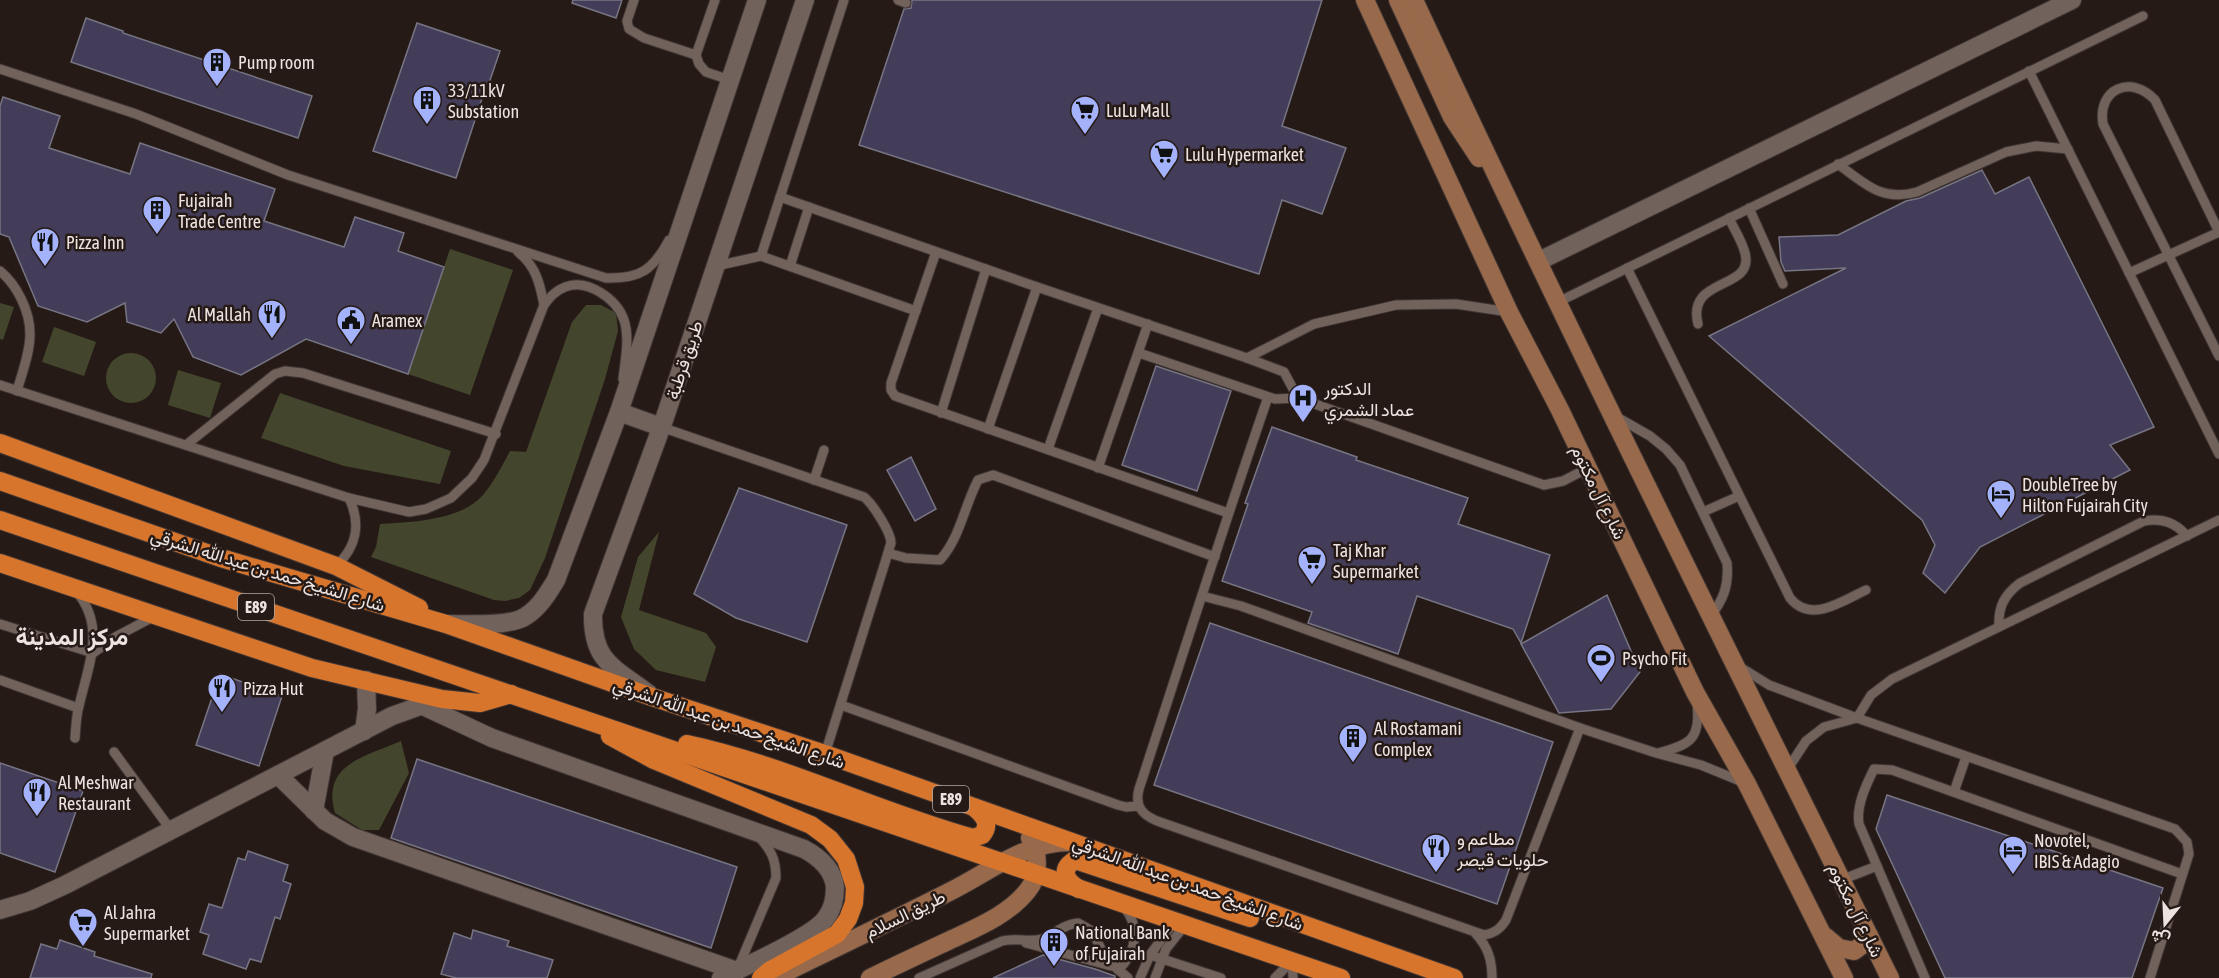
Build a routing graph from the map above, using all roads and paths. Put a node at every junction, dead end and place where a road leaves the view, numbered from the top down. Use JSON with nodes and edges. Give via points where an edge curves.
{"nodes":[{"id":1,"x":634,"y":0,"type":"edge"},
{"id":2,"x":715,"y":0,"type":"edge"},
{"id":3,"x":757,"y":0,"type":"edge"},
{"id":4,"x":805,"y":0,"type":"edge"},
{"id":5,"x":844,"y":0,"type":"edge"},
{"id":6,"x":1365,"y":0,"type":"edge"},
{"id":7,"x":1398,"y":0,"type":"edge"},
{"id":8,"x":1414,"y":0,"type":"edge"},
{"id":9,"x":2073,"y":0,"type":"edge"},
{"id":10,"x":2143,"y":16,"type":"dead end"},
{"id":11,"x":696,"y":55,"type":"junction"},
{"id":12,"x":0,"y":69,"type":"edge"},
{"id":13,"x":2029,"y":71,"type":"junction"},
{"id":14,"x":730,"y":80,"type":"junction"},
{"id":15,"x":2068,"y":149,"type":"junction"},
{"id":16,"x":1838,"y":164,"type":"junction"},
{"id":17,"x":1497,"y":177,"type":"junction"},
{"id":18,"x":780,"y":197,"type":"junction"},
{"id":19,"x":688,"y":204,"type":"junction"},
{"id":20,"x":809,"y":207,"type":"junction"},
{"id":21,"x":1749,"y":208,"type":"junction"},
{"id":22,"x":1729,"y":218,"type":"junction"},
{"id":23,"x":513,"y":249,"type":"junction"},
{"id":24,"x":936,"y":252,"type":"junction"},
{"id":25,"x":2168,"y":255,"type":"junction"},
{"id":26,"x":761,"y":256,"type":"junction"},
{"id":27,"x":1539,"y":261,"type":"junction"},
{"id":28,"x":715,"y":266,"type":"junction"},
{"id":29,"x":790,"y":266,"type":"junction"},
{"id":30,"x":1627,"y":268,"type":"junction"},
{"id":31,"x":986,"y":269,"type":"junction"},
{"id":32,"x":0,"y":271,"type":"edge"},
{"id":33,"x":2129,"y":273,"type":"junction"},
{"id":34,"x":1783,"y":284,"type":"dead end"},
{"id":35,"x":1036,"y":287,"type":"junction"},
{"id":36,"x":1558,"y":302,"type":"junction"},
{"id":37,"x":544,"y":305,"type":"junction"},
{"id":38,"x":1098,"y":308,"type":"junction"},
{"id":39,"x":916,"y":311,"type":"junction"},
{"id":40,"x":1509,"y":312,"type":"junction"},
{"id":41,"x":1148,"y":324,"type":"junction"},
{"id":42,"x":1698,"y":324,"type":"dead end"},
{"id":43,"x":1138,"y":353,"type":"junction"},
{"id":44,"x":2219,"y":356,"type":"edge"},
{"id":45,"x":1247,"y":358,"type":"junction"},
{"id":46,"x":0,"y":385,"type":"edge"},
{"id":47,"x":17,"y":391,"type":"junction"},
{"id":48,"x":1268,"y":397,"type":"junction"},
{"id":49,"x":1299,"y":398,"type":"junction"},
{"id":50,"x":620,"y":408,"type":"junction"},
{"id":51,"x":941,"y":413,"type":"junction"},
{"id":52,"x":1614,"y":416,"type":"junction"},
{"id":53,"x":662,"y":427,"type":"junction"},
{"id":54,"x":988,"y":429,"type":"junction"},
{"id":55,"x":496,"y":434,"type":"junction"},
{"id":56,"x":0,"y":443,"type":"edge"},
{"id":57,"x":186,"y":445,"type":"junction"},
{"id":58,"x":1048,"y":449,"type":"junction"},
{"id":59,"x":824,"y":450,"type":"dead end"},
{"id":60,"x":2219,"y":454,"type":"edge"},
{"id":61,"x":1098,"y":468,"type":"junction"},
{"id":62,"x":1588,"y":468,"type":"junction"},
{"id":63,"x":814,"y":480,"type":"junction"},
{"id":64,"x":0,"y":481,"type":"edge"},
{"id":65,"x":1739,"y":496,"type":"junction"},
{"id":66,"x":349,"y":498,"type":"junction"},
{"id":67,"x":1702,"y":512,"type":"junction"},
{"id":68,"x":1228,"y":513,"type":"junction"},
{"id":69,"x":0,"y":520,"type":"edge"},
{"id":70,"x":2219,"y":520,"type":"edge"},
{"id":71,"x":2187,"y":536,"type":"junction"},
{"id":72,"x":888,"y":553,"type":"junction"},
{"id":73,"x":1215,"y":557,"type":"junction"},
{"id":74,"x":0,"y":563,"type":"edge"},
{"id":75,"x":336,"y":566,"type":"junction"},
{"id":76,"x":74,"y":588,"type":"junction"},
{"id":77,"x":1866,"y":590,"type":"dead end"},
{"id":78,"x":1202,"y":596,"type":"junction"},
{"id":79,"x":156,"y":616,"type":"junction"},
{"id":80,"x":1710,"y":617,"type":"junction"},
{"id":81,"x":0,"y":624,"type":"edge"},
{"id":82,"x":446,"y":624,"type":"junction"},
{"id":83,"x":1999,"y":627,"type":"junction"},
{"id":84,"x":93,"y":653,"type":"junction"},
{"id":85,"x":1733,"y":662,"type":"junction"},
{"id":86,"x":0,"y":680,"type":"edge"},
{"id":87,"x":366,"y":680,"type":"junction"},
{"id":88,"x":1695,"y":692,"type":"junction"},
{"id":89,"x":511,"y":693,"type":"junction"},
{"id":90,"x":652,"y":697,"type":"junction"},
{"id":91,"x":442,"y":699,"type":"junction"},
{"id":92,"x":421,"y":705,"type":"junction"},
{"id":93,"x":840,"y":705,"type":"junction"},
{"id":94,"x":78,"y":708,"type":"junction"},
{"id":95,"x":569,"y":713,"type":"junction"},
{"id":96,"x":1857,"y":718,"type":"junction"},
{"id":97,"x":1580,"y":728,"type":"junction"},
{"id":98,"x":364,"y":731,"type":"junction"},
{"id":99,"x":632,"y":735,"type":"junction"},
{"id":100,"x":75,"y":738,"type":"dead end"},
{"id":101,"x":324,"y":751,"type":"junction"},
{"id":102,"x":114,"y":752,"type":"dead end"},
{"id":103,"x":1656,"y":753,"type":"junction"},
{"id":104,"x":825,"y":754,"type":"junction"},
{"id":105,"x":1966,"y":757,"type":"junction"},
{"id":106,"x":1787,"y":770,"type":"junction"},
{"id":107,"x":278,"y":775,"type":"junction"},
{"id":108,"x":1747,"y":784,"type":"junction"},
{"id":109,"x":1954,"y":792,"type":"junction"},
{"id":110,"x":1138,"y":806,"type":"junction"},
{"id":111,"x":975,"y":808,"type":"junction"},
{"id":112,"x":314,"y":811,"type":"junction"},
{"id":113,"x":1014,"y":822,"type":"junction"},
{"id":114,"x":171,"y":830,"type":"junction"},
{"id":115,"x":756,"y":832,"type":"junction"},
{"id":116,"x":1071,"y":842,"type":"junction"},
{"id":117,"x":1034,"y":847,"type":"junction"},
{"id":118,"x":1001,"y":862,"type":"junction"},
{"id":119,"x":1877,"y":866,"type":"junction"},
{"id":120,"x":1036,"y":874,"type":"junction"},
{"id":121,"x":2182,"y":874,"type":"junction"},
{"id":122,"x":1841,"y":880,"type":"junction"},
{"id":123,"x":1079,"y":889,"type":"junction"},
{"id":124,"x":1121,"y":904,"type":"junction"},
{"id":125,"x":0,"y":910,"type":"edge"},
{"id":126,"x":1180,"y":923,"type":"junction"},
{"id":127,"x":1475,"y":933,"type":"junction"},
{"id":128,"x":1824,"y":936,"type":"junction"},
{"id":129,"x":1869,"y":936,"type":"junction"},
{"id":130,"x":1010,"y":939,"type":"junction"},
{"id":131,"x":1378,"y":951,"type":"junction"},
{"id":132,"x":1150,"y":955,"type":"junction"},
{"id":133,"x":1162,"y":959,"type":"junction"},
{"id":134,"x":1115,"y":969,"type":"junction"},
{"id":135,"x":1292,"y":970,"type":"edge"},
{"id":136,"x":729,"y":974,"type":"edge"},
{"id":137,"x":761,"y":978,"type":"edge"},
{"id":138,"x":774,"y":978,"type":"edge"},
{"id":139,"x":870,"y":978,"type":"edge"},
{"id":140,"x":919,"y":978,"type":"edge"},
{"id":141,"x":1128,"y":978,"type":"edge"},
{"id":142,"x":1140,"y":978,"type":"edge"},
{"id":143,"x":1155,"y":978,"type":"edge"},
{"id":144,"x":1221,"y":978,"type":"edge"},
{"id":145,"x":1275,"y":978,"type":"edge"},
{"id":146,"x":1341,"y":978,"type":"edge"},
{"id":147,"x":1454,"y":978,"type":"edge"},
{"id":148,"x":1492,"y":978,"type":"edge"},
{"id":149,"x":1844,"y":978,"type":"edge"},
{"id":150,"x":1890,"y":978,"type":"edge"},
{"id":151,"x":1925,"y":978,"type":"edge"},
{"id":152,"x":2150,"y":978,"type":"edge"}],
"edges":[{"from":1,"to":11,"type":"lane","via":[[627,21],[629,29]]},
{"from":2,"to":11,"type":"lane"},
{"from":3,"to":14,"type":"street"},
{"from":4,"to":28,"type":"street","name":"طريق قرطبة"},
{"from":5,"to":18,"type":"lane"},
{"from":6,"to":40,"type":"main road","name":"شارع آل مكتوم"},
{"from":7,"to":17,"type":"main road","via":[[1461,134]]},
{"from":8,"to":17,"type":"main road","name":"شارع آل مكتوم"},
{"from":9,"to":27,"type":"street"},
{"from":10,"to":13,"type":"lane"},
{"from":11,"to":14,"type":"lane","via":[[706,72]]},
{"from":12,"to":23,"type":"lane","via":[[136,114],[288,176]]},
{"from":13,"to":15,"type":"lane"},
{"from":13,"to":16,"type":"lane"},
{"from":14,"to":19,"type":"street"},
{"from":15,"to":16,"type":"lane","via":[[2036,146],[2006,152],[1906,195],[1882,194],[1871,189]]},
{"from":15,"to":33,"type":"lane"},
{"from":16,"to":21,"type":"lane"},
{"from":17,"to":27,"type":"main road","name":"شارع آل مكتوم"},
{"from":18,"to":20,"type":"lane"},
{"from":18,"to":26,"type":"lane"},
{"from":19,"to":23,"type":"lane","via":[[660,257],[628,279],[606,278]]},
{"from":19,"to":50,"type":"street"},
{"from":20,"to":24,"type":"lane"},
{"from":20,"to":29,"type":"lane"},
{"from":21,"to":22,"type":"lane"},
{"from":21,"to":34,"type":"lane"},
{"from":22,"to":30,"type":"lane"},
{"from":22,"to":42,"type":"lane","via":[[1745,261],[1740,273],[1700,299]]},
{"from":23,"to":37,"type":"lane","via":[[525,257],[537,275]]},
{"from":24,"to":31,"type":"lane"},
{"from":24,"to":39,"type":"lane"},
{"from":25,"to":25,"type":"lane","via":[[2219,232],[2155,100],[2148,92],[2128,86],[2109,95],[2104,104],[2103,124]]},
{"from":25,"to":33,"type":"lane"},
{"from":25,"to":44,"type":"lane"},
{"from":26,"to":28,"type":"lane"},
{"from":26,"to":29,"type":"lane"},
{"from":27,"to":36,"type":"main road","name":"شارع آل مكتوم"},
{"from":28,"to":53,"type":"street","name":"طريق قرطبة"},
{"from":29,"to":39,"type":"lane"},
{"from":30,"to":36,"type":"lane"},
{"from":30,"to":65,"type":"lane"},
{"from":31,"to":35,"type":"lane"},
{"from":31,"to":51,"type":"lane"},
{"from":32,"to":47,"type":"lane","via":[[14,284],[30,334]]},
{"from":33,"to":60,"type":"lane"},
{"from":35,"to":38,"type":"lane"},
{"from":35,"to":54,"type":"lane"},
{"from":36,"to":52,"type":"main road","name":"شارع آل مكتوم"},
{"from":37,"to":50,"type":"lane","via":[[553,293],[580,285],[612,300],[624,318],[627,333]]},
{"from":37,"to":55,"type":"lane"},
{"from":38,"to":41,"type":"lane"},
{"from":38,"to":58,"type":"lane"},
{"from":39,"to":51,"type":"lane","via":[[891,390],[896,396]]},
{"from":40,"to":45,"type":"lane","via":[[1456,304],[1396,305],[1314,324]]},
{"from":40,"to":62,"type":"main road","name":"شارع آل مكتوم"},
{"from":41,"to":43,"type":"lane"},
{"from":41,"to":45,"type":"lane"},
{"from":43,"to":48,"type":"lane"},
{"from":43,"to":61,"type":"lane"},
{"from":45,"to":49,"type":"lane","via":[[1284,372]]},
{"from":46,"to":47,"type":"lane"},
{"from":47,"to":57,"type":"lane"},
{"from":48,"to":49,"type":"lane"},
{"from":48,"to":68,"type":"lane"},
{"from":49,"to":62,"type":"lane","via":[[1544,485],[1563,481]]},
{"from":50,"to":53,"type":"street"},
{"from":50,"to":82,"type":"street","via":[[545,598],[525,618]]},
{"from":51,"to":54,"type":"lane"},
{"from":52,"to":67,"type":"lane","via":[[1642,430],[1666,449],[1680,465]]},
{"from":52,"to":80,"type":"main road","name":"شارع آل مكتوم"},
{"from":53,"to":63,"type":"lane"},
{"from":53,"to":90,"type":"street","name":"طريق قرطبة","via":[[593,614],[596,646],[605,661]]},
{"from":54,"to":58,"type":"lane"},
{"from":55,"to":57,"type":"lane","via":[[303,373],[285,371]]},
{"from":55,"to":66,"type":"lane","via":[[472,478],[451,498],[434,506],[410,512]]},
{"from":56,"to":75,"type":"highway"},
{"from":57,"to":66,"type":"lane"},
{"from":58,"to":61,"type":"lane"},
{"from":59,"to":63,"type":"lane"},
{"from":61,"to":68,"type":"lane"},
{"from":62,"to":88,"type":"main road","name":"شارع آل مكتوم"},
{"from":63,"to":72,"type":"lane","via":[[869,501],[888,532]]},
{"from":64,"to":82,"type":"highway","name":"شارع الشيخ حمد بن عبد الله الشرقي","number":"E89","via":[[221,558]]},
{"from":65,"to":67,"type":"lane"},
{"from":65,"to":77,"type":"lane","via":[[1790,598],[1800,608],[1823,610]]},
{"from":66,"to":75,"type":"lane","via":[[356,517],[355,537],[348,554]]},
{"from":67,"to":80,"type":"lane","via":[[1727,563],[1725,592]]},
{"from":68,"to":73,"type":"lane"},
{"from":69,"to":89,"type":"highway","name":"شارع الشيخ حمد بن عبد الله الشرقي","number":"E89"},
{"from":70,"to":71,"type":"lane"},
{"from":71,"to":83,"type":"lane"},
{"from":71,"to":83,"type":"lane","via":[[2181,528],[2163,520],[2144,521],[2020,583],[2002,602]]},
{"from":72,"to":73,"type":"lane","via":[[940,561],[951,548],[978,480],[993,475]]},
{"from":72,"to":93,"type":"lane"},
{"from":73,"to":78,"type":"lane"},
{"from":74,"to":76,"type":"highway"},
{"from":75,"to":82,"type":"highway"},
{"from":76,"to":79,"type":"highway"},
{"from":76,"to":84,"type":"lane","via":[[92,620]]},
{"from":78,"to":97,"type":"lane","via":[[1241,606]]},
{"from":78,"to":110,"type":"lane","via":[[1139,789]]},
{"from":79,"to":84,"type":"lane"},
{"from":79,"to":87,"type":"highway","via":[[312,668]]},
{"from":80,"to":85,"type":"main road","name":"شارع آل مكتوم"},
{"from":81,"to":84,"type":"lane"},
{"from":82,"to":90,"type":"highway","name":"شارع الشيخ حمد بن عبد الله الشرقي","number":"E89"},
{"from":83,"to":96,"type":"lane","via":[[1892,679],[1871,696]]},
{"from":84,"to":94,"type":"lane"},
{"from":85,"to":96,"type":"lane","via":[[1768,685]]},
{"from":85,"to":106,"type":"main road","name":"شارع آل مكتوم"},
{"from":86,"to":94,"type":"lane"},
{"from":87,"to":91,"type":"highway"},
{"from":87,"to":98,"type":"street"},
{"from":88,"to":103,"type":"lane","via":[[1699,721],[1693,738],[1684,745]]},
{"from":88,"to":108,"type":"main road","name":"شارع آل مكتوم"},
{"from":89,"to":91,"type":"highway","via":[[480,703]]},
{"from":89,"to":95,"type":"highway","name":"شارع الشيخ حمد بن عبد الله الشرقي","number":"E89"},
{"from":90,"to":104,"type":"highway","name":"شارع الشيخ حمد بن عبد الله الشرقي","number":"E89"},
{"from":91,"to":92,"type":"street"},
{"from":92,"to":98,"type":"street"},
{"from":92,"to":115,"type":"street","via":[[492,738]]},
{"from":93,"to":104,"type":"lane"},
{"from":93,"to":110,"type":"lane","via":[[1118,805]]},
{"from":94,"to":100,"type":"lane"},
{"from":95,"to":99,"type":"highway","name":"شارع الشيخ حمد بن عبد الله الشرقي","number":"E89"},
{"from":95,"to":137,"type":"highway","via":[[654,760],[811,825],[839,849],[855,887],[848,919],[837,934]]},
{"from":96,"to":105,"type":"lane"},
{"from":96,"to":106,"type":"lane","via":[[1824,727],[1806,741]]},
{"from":97,"to":103,"type":"lane"},
{"from":97,"to":127,"type":"lane","via":[[1506,920],[1493,933]]},
{"from":98,"to":101,"type":"street"},
{"from":99,"to":111,"type":"highway","via":[[723,751],[973,838],[982,835],[986,826],[986,819]]},
{"from":99,"to":118,"type":"highway","name":"شارع الشيخ حمد بن عبد الله الشرقي","number":"E89"},
{"from":101,"to":107,"type":"street"},
{"from":101,"to":112,"type":"street"},
{"from":102,"to":114,"type":"lane"},
{"from":103,"to":108,"type":"lane","via":[[1701,765]]},
{"from":104,"to":111,"type":"highway","name":"شارع الشيخ حمد بن عبد الله الشرقي","number":"E89"},
{"from":105,"to":109,"type":"lane"},
{"from":105,"to":121,"type":"lane","via":[[2175,829],[2187,842],[2189,854]]},
{"from":106,"to":122,"type":"main road","name":"شارع آل مكتوم"},
{"from":107,"to":112,"type":"street"},
{"from":107,"to":114,"type":"street"},
{"from":108,"to":128,"type":"main road","name":"شارع آل مكتوم"},
{"from":109,"to":119,"type":"lane","via":[[1892,770],[1874,770],[1858,814]]},
{"from":109,"to":121,"type":"lane"},
{"from":110,"to":127,"type":"lane","via":[[1148,818]]},
{"from":111,"to":113,"type":"highway","name":"شارع الشيخ حمد بن عبد الله الشرقي","number":"E89"},
{"from":112,"to":136,"type":"street","via":[[353,837],[691,956]]},
{"from":113,"to":116,"type":"highway","name":"شارع الشيخ حمد بن عبد الله الشرقي","number":"E89"},
{"from":113,"to":117,"type":"main road"},
{"from":114,"to":125,"type":"street","via":[[65,885]]},
{"from":115,"to":136,"type":"lane","via":[[772,851],[776,878]]},
{"from":115,"to":136,"type":"street","via":[[817,856],[831,875],[835,895],[826,919],[813,930]]},
{"from":116,"to":117,"type":"main road","name":"طريق السلام"},
{"from":116,"to":131,"type":"highway","name":"شارع الشيخ حمد بن عبد الله الشرقي","number":"E89"},
{"from":117,"to":118,"type":"main road","name":"طريق السلام"},
{"from":117,"to":120,"type":"main road"},
{"from":118,"to":120,"type":"highway","name":"شارع الشيخ حمد بن عبد الله الشرقي","number":"E89"},
{"from":118,"to":138,"type":"main road","name":"طريق السلام","via":[[953,890]]},
{"from":119,"to":122,"type":"lane"},
{"from":119,"to":151,"type":"lane"},
{"from":120,"to":123,"type":"highway","name":"شارع الشيخ حمد بن عبد الله الشرقي","number":"E89"},
{"from":120,"to":139,"type":"main road","via":[[1029,889],[998,915]]},
{"from":121,"to":152,"type":"lane"},
{"from":122,"to":129,"type":"main road","name":"شارع آل مكتوم"},
{"from":123,"to":124,"type":"highway","name":"شارع الشيخ حمد بن عبد الله الشرقي","number":"E89"},
{"from":123,"to":131,"type":"highway","via":[[1065,876],[1075,860],[1340,948]]},
{"from":124,"to":126,"type":"highway","name":"شارع الشيخ حمد بن عبد الله الشرقي","number":"E89"},
{"from":124,"to":134,"type":"lane","via":[[1131,919],[1135,937],[1130,956]]},
{"from":126,"to":132,"type":"lane"},
{"from":126,"to":133,"type":"lane"},
{"from":126,"to":135,"type":"highway","name":"شارع الشيخ حمد بن عبد الله الشرقي","number":"E89"},
{"from":127,"to":148,"type":"lane","via":[[1489,953]]},
{"from":128,"to":129,"type":"main road","via":[[1839,948],[1854,951]]},
{"from":128,"to":149,"type":"main road","name":"شارع آل مكتوم"},
{"from":129,"to":150,"type":"main road","name":"شارع آل مكتوم"},
{"from":130,"to":134,"type":"lane"},
{"from":130,"to":134,"type":"lane","via":[[1041,939],[1068,925],[1083,924],[1092,931],[1103,955]]},
{"from":130,"to":140,"type":"lane"},
{"from":131,"to":147,"type":"highway","name":"شارع الشيخ حمد بن عبد الله الشرقي","number":"E89"},
{"from":132,"to":133,"type":"lane"},
{"from":132,"to":142,"type":"lane"},
{"from":133,"to":143,"type":"lane"},
{"from":133,"to":144,"type":"lane"},
{"from":134,"to":141,"type":"lane"},
{"from":135,"to":145,"type":"lane"},
{"from":135,"to":146,"type":"highway","name":"شارع الشيخ حمد بن عبد الله الشرقي","number":"E89"}]}
